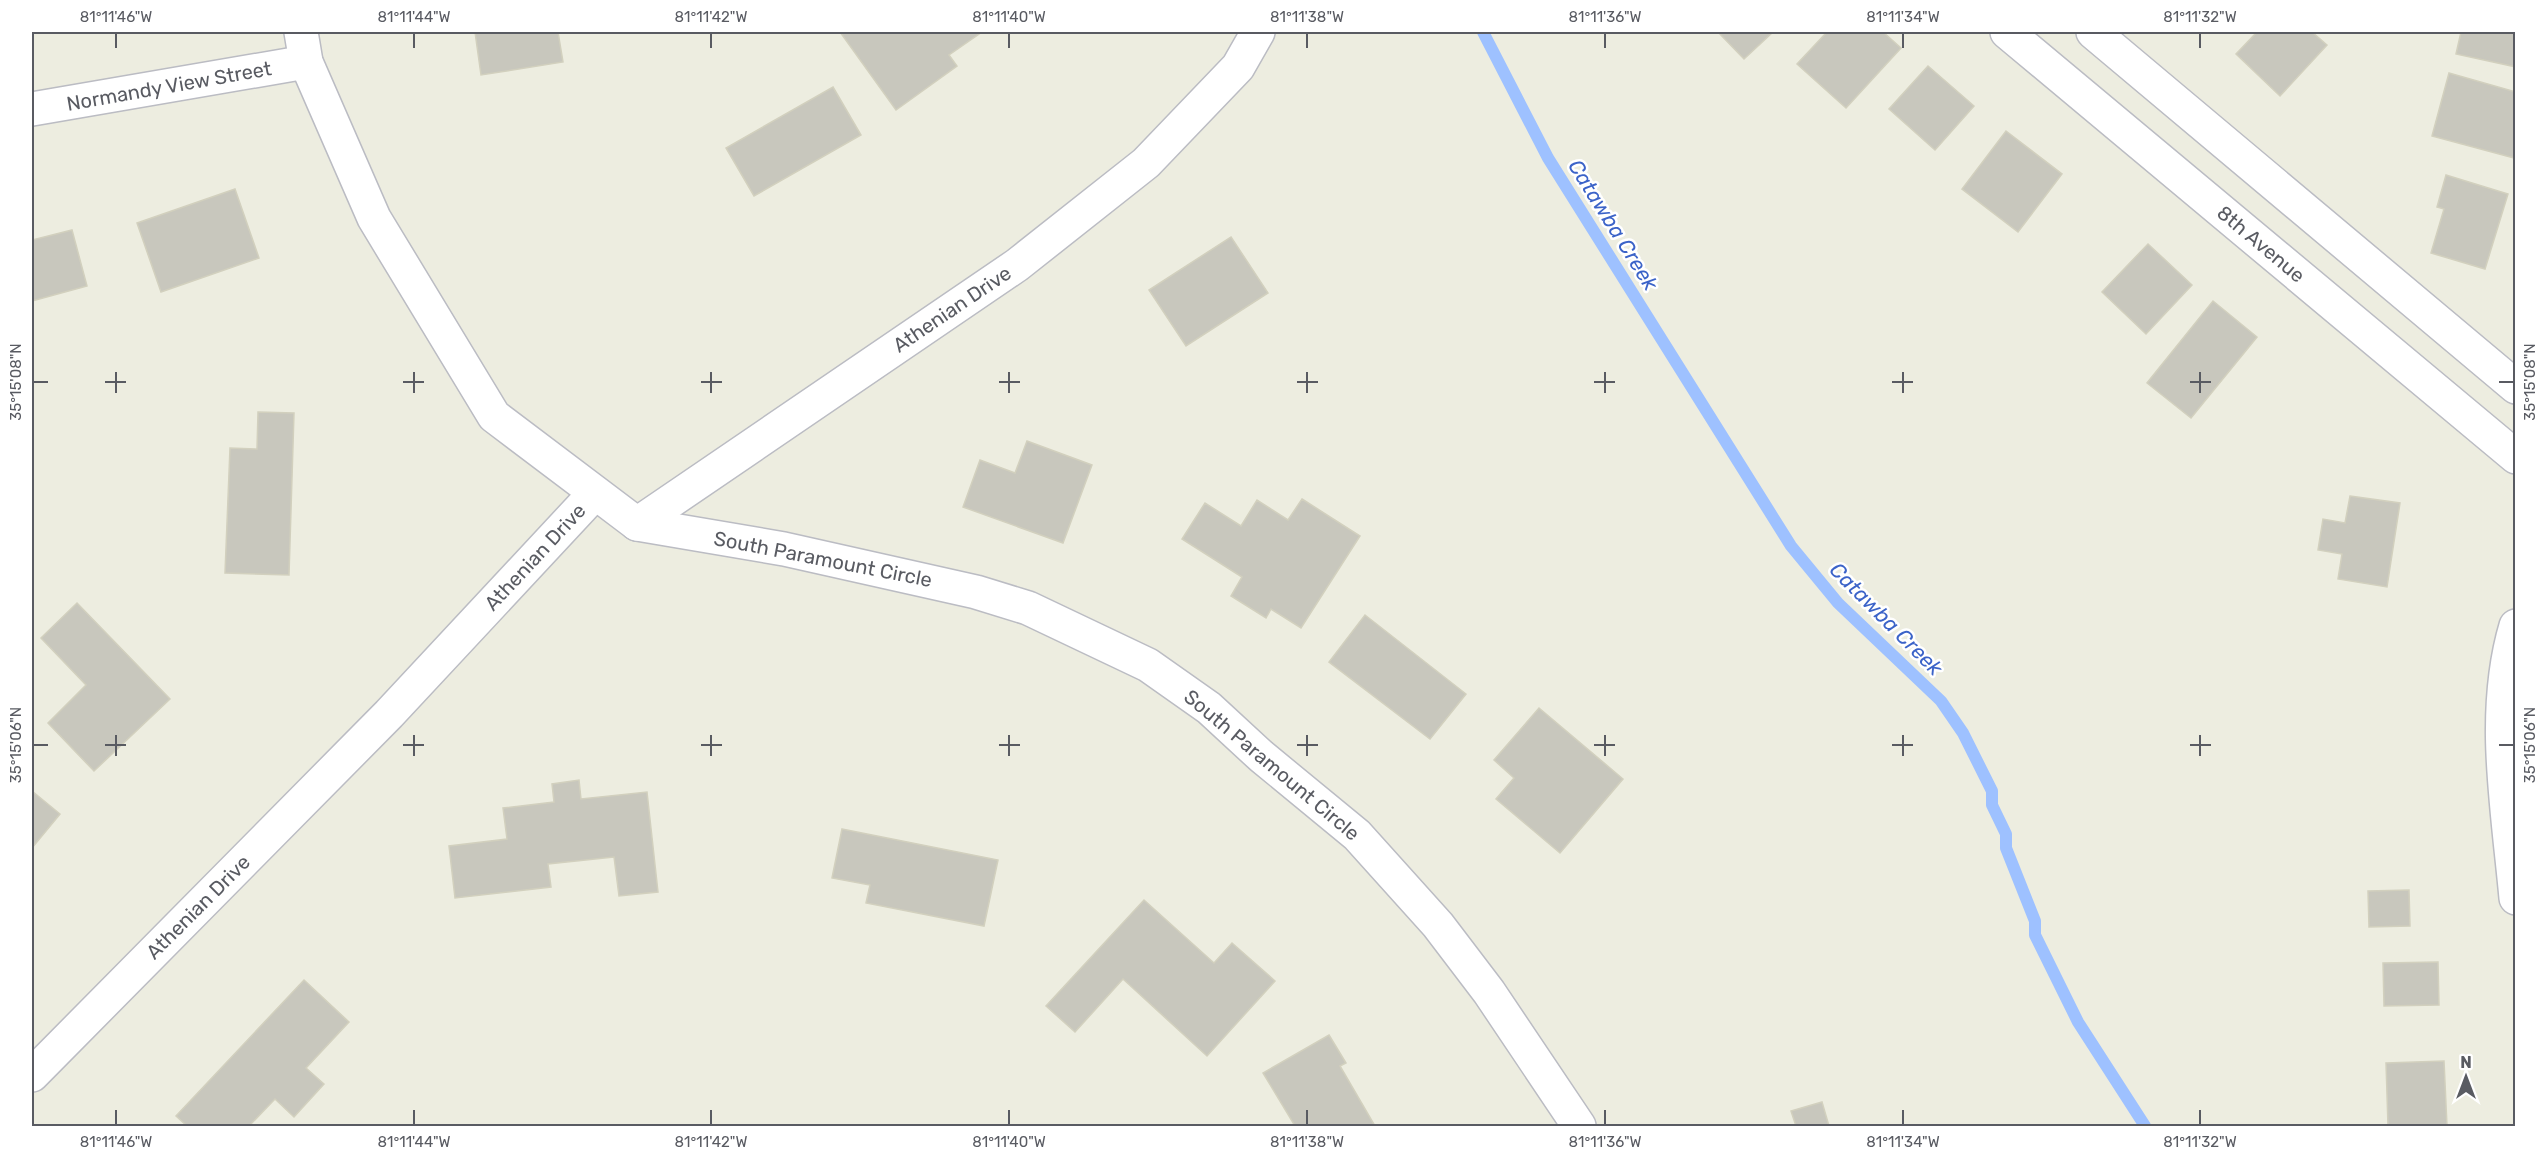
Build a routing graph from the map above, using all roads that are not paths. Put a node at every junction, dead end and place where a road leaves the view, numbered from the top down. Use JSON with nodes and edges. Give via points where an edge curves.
{"nodes":[{"id":1,"x":1258,"y":32,"type":"edge"},
{"id":2,"x":2007,"y":32,"type":"edge"},
{"id":3,"x":2093,"y":32,"type":"edge"},
{"id":4,"x":303,"y":47,"type":"edge"},
{"id":5,"x":32,"y":110,"type":"edge"},
{"id":6,"x":2516,"y":387,"type":"edge"},
{"id":7,"x":2516,"y":457,"type":"edge"},
{"id":8,"x":595,"y":493,"type":"junction"},
{"id":9,"x":637,"y":524,"type":"junction"},
{"id":10,"x":2516,"y":626,"type":"edge"},
{"id":11,"x":2516,"y":898,"type":"edge"},
{"id":12,"x":32,"y":1075,"type":"edge"},
{"id":13,"x":1579,"y":1126,"type":"edge"}],
"edges":[{"from":1,"to":9,"type":"street","name":"Athenian Drive","via":[[1238,67],[1137,170],[1017,265]]},
{"from":2,"to":7,"type":"street","name":"8th Avenue"},
{"from":3,"to":6,"type":"street"},
{"from":4,"to":5,"type":"street","name":"Normandy View Street"},
{"from":4,"to":8,"type":"street","via":[[374,218],[494,417]]},
{"from":8,"to":9,"type":"street","name":"Athenian Drive"},
{"from":8,"to":12,"type":"street","name":"Athenian Drive","via":[[389,714]]},
{"from":9,"to":13,"type":"street","name":"South Paramount Circle","via":[[784,549],[976,592],[1028,608],[1148,665],[1209,708],[1357,835],[1457,950]]},
{"from":10,"to":11,"type":"street","via":[[2510,643],[2502,729]]}]}
